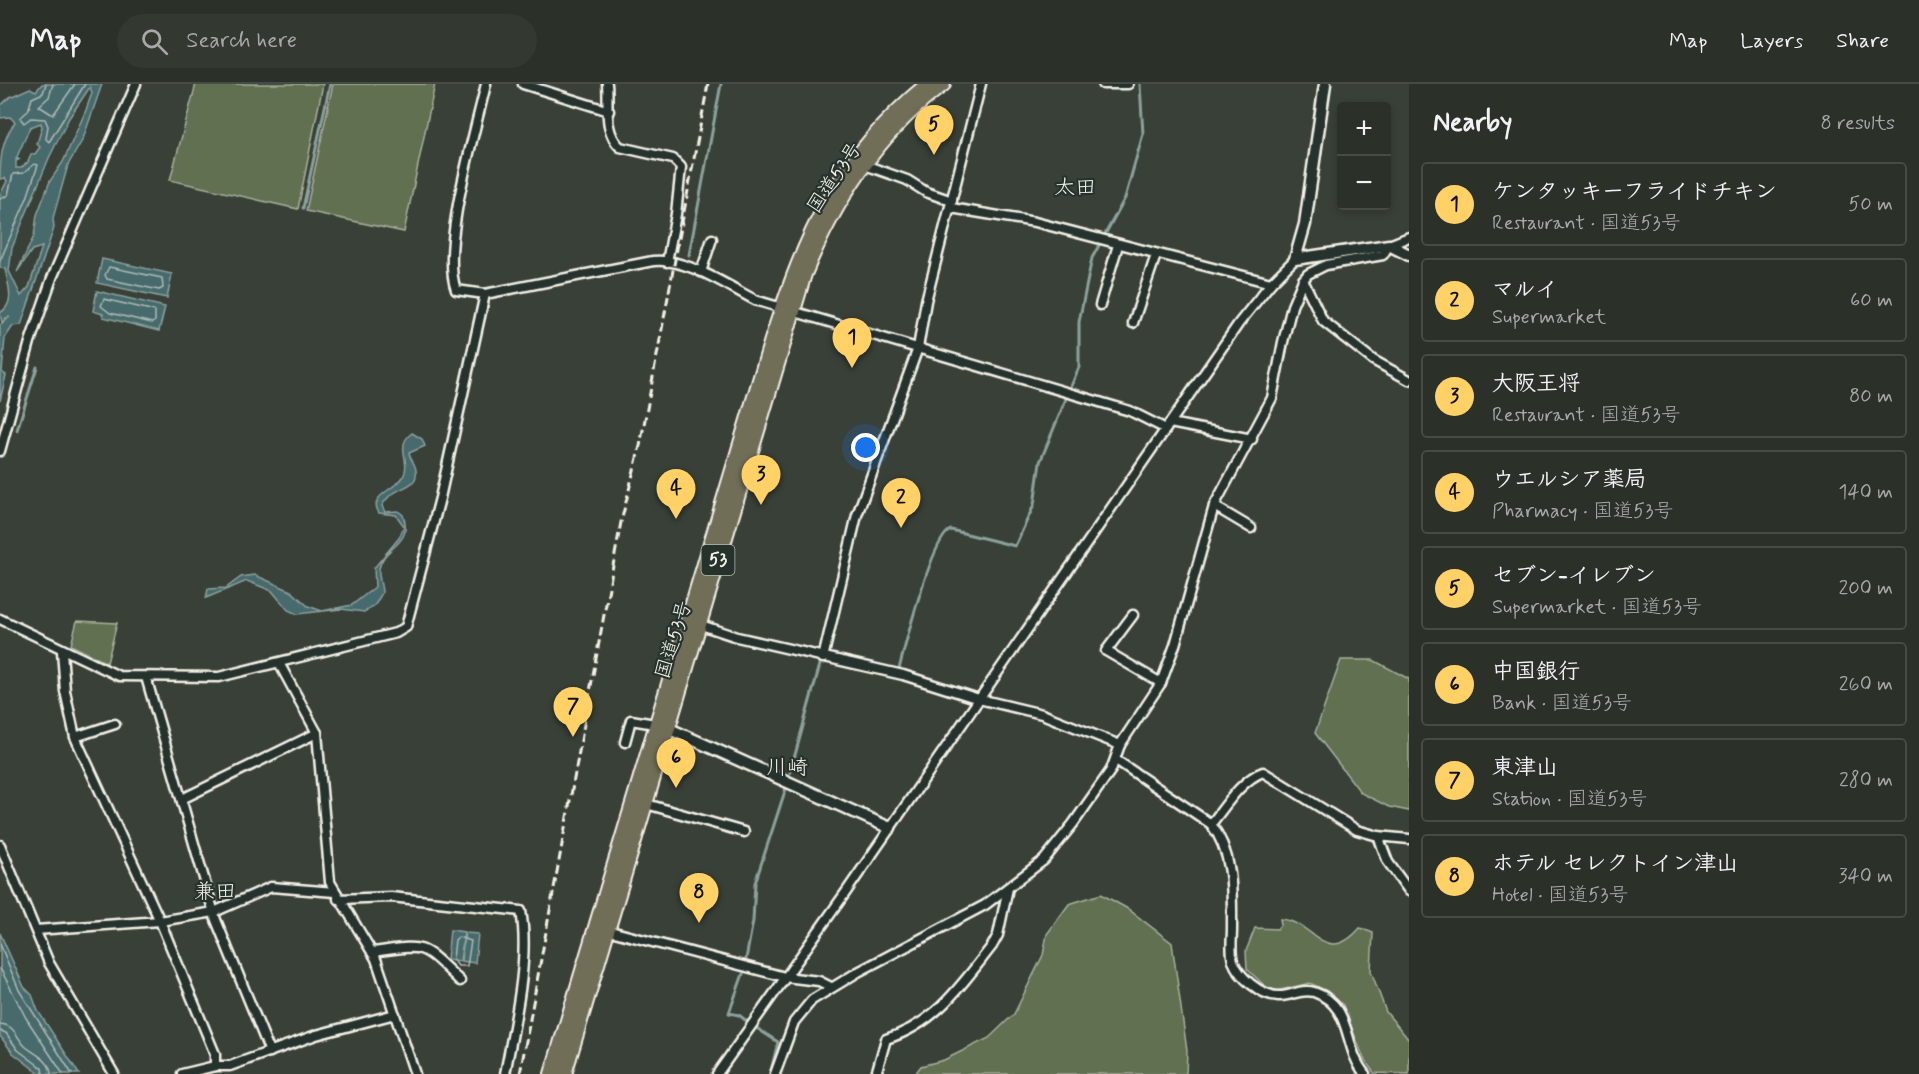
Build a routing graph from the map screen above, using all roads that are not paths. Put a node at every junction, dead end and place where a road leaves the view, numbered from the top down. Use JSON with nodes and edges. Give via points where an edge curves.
{"nodes":[{"id":1,"x":136,"y":84,"type":"edge"},
{"id":2,"x":486,"y":84,"type":"edge"},
{"id":3,"x":523,"y":84,"type":"edge"},
{"id":4,"x":607,"y":84,"type":"edge"},
{"id":5,"x":928,"y":84,"type":"edge"},
{"id":6,"x":943,"y":84,"type":"edge"},
{"id":7,"x":981,"y":84,"type":"edge"},
{"id":8,"x":1103,"y":84,"type":"edge"},
{"id":9,"x":1128,"y":84,"type":"edge"},
{"id":10,"x":1324,"y":84,"type":"edge"},
{"id":11,"x":609,"y":111,"type":"junction"},
{"id":12,"x":859,"y":162,"type":"junction"},
{"id":13,"x":951,"y":205,"type":"junction"},
{"id":14,"x":1409,"y":237,"type":"edge"},
{"id":15,"x":712,"y":239,"type":"dead end"},
{"id":16,"x":1118,"y":245,"type":"junction"},
{"id":17,"x":1389,"y":245,"type":"junction"},
{"id":18,"x":1156,"y":255,"type":"junction"},
{"id":19,"x":1409,"y":255,"type":"edge"},
{"id":20,"x":1295,"y":259,"type":"junction"},
{"id":21,"x":667,"y":262,"type":"junction"},
{"id":22,"x":701,"y":272,"type":"junction"},
{"id":23,"x":1303,"y":280,"type":"junction"},
{"id":24,"x":1270,"y":283,"type":"junction"},
{"id":25,"x":485,"y":294,"type":"junction"},
{"id":26,"x":1100,"y":304,"type":"dead end"},
{"id":27,"x":787,"y":311,"type":"junction"},
{"id":28,"x":1133,"y":323,"type":"dead end"},
{"id":29,"x":918,"y":348,"type":"junction"},
{"id":30,"x":1409,"y":380,"type":"edge"},
{"id":31,"x":1168,"y":426,"type":"junction"},
{"id":32,"x":1252,"y":439,"type":"junction"},
{"id":33,"x":0,"y":452,"type":"edge"},
{"id":34,"x":1214,"y":506,"type":"junction"},
{"id":35,"x":1251,"y":528,"type":"dead end"},
{"id":36,"x":1133,"y":615,"type":"dead end"},
{"id":37,"x":0,"y":619,"type":"edge"},
{"id":38,"x":693,"y":623,"type":"junction"},
{"id":39,"x":62,"y":651,"type":"junction"},
{"id":40,"x":823,"y":658,"type":"junction"},
{"id":41,"x":279,"y":663,"type":"junction"},
{"id":42,"x":146,"y":677,"type":"junction"},
{"id":43,"x":1161,"y":683,"type":"junction"},
{"id":44,"x":979,"y":699,"type":"junction"},
{"id":45,"x":115,"y":724,"type":"dead end"},
{"id":46,"x":661,"y":726,"type":"junction"},
{"id":47,"x":317,"y":733,"type":"junction"},
{"id":48,"x":75,"y":737,"type":"junction"},
{"id":49,"x":625,"y":742,"type":"dead end"},
{"id":50,"x":1120,"y":745,"type":"junction"},
{"id":51,"x":1116,"y":760,"type":"junction"},
{"id":52,"x":182,"y":799,"type":"junction"},
{"id":53,"x":638,"y":802,"type":"junction"},
{"id":54,"x":1211,"y":824,"type":"junction"},
{"id":55,"x":890,"y":828,"type":"junction"},
{"id":56,"x":744,"y":832,"type":"dead end"},
{"id":57,"x":1378,"y":836,"type":"junction"},
{"id":58,"x":1409,"y":839,"type":"edge"},
{"id":59,"x":0,"y":845,"type":"edge"},
{"id":60,"x":1008,"y":888,"type":"junction"},
{"id":61,"x":1409,"y":891,"type":"edge"},
{"id":62,"x":337,"y":896,"type":"junction"},
{"id":63,"x":214,"y":912,"type":"junction"},
{"id":64,"x":160,"y":921,"type":"junction"},
{"id":65,"x":600,"y":929,"type":"junction"},
{"id":66,"x":36,"y":930,"type":"junction"},
{"id":67,"x":372,"y":952,"type":"junction"},
{"id":68,"x":785,"y":977,"type":"junction"},
{"id":69,"x":460,"y":981,"type":"dead end"},
{"id":70,"x":831,"y":987,"type":"junction"},
{"id":71,"x":395,"y":1014,"type":"junction"},
{"id":72,"x":270,"y":1052,"type":"junction"},
{"id":73,"x":215,"y":1066,"type":"junction"},
{"id":74,"x":114,"y":1074,"type":"edge"},
{"id":75,"x":182,"y":1074,"type":"edge"},
{"id":76,"x":415,"y":1074,"type":"edge"},
{"id":77,"x":505,"y":1074,"type":"edge"},
{"id":78,"x":552,"y":1074,"type":"edge"},
{"id":79,"x":564,"y":1074,"type":"edge"},
{"id":80,"x":717,"y":1074,"type":"edge"},
{"id":81,"x":775,"y":1074,"type":"edge"},
{"id":82,"x":876,"y":1074,"type":"edge"},
{"id":83,"x":1365,"y":1074,"type":"edge"}],
"edges":[{"from":1,"to":33,"type":"street","via":[[52,278]]},
{"from":2,"to":25,"type":"street","via":[[453,235],[456,290]]},
{"from":3,"to":11,"type":"street"},
{"from":4,"to":11,"type":"street"},
{"from":5,"to":12,"type":"highway","name":"国道53号","number":"53","via":[[899,108]]},
{"from":6,"to":12,"type":"highway","name":"国道53号","number":"53"},
{"from":7,"to":13,"type":"street"},
{"from":8,"to":9,"type":"street"},
{"from":10,"to":20,"type":"street","via":[[1305,224]]},
{"from":11,"to":21,"type":"street","via":[[609,132],[620,147],[673,159],[681,167]]},
{"from":12,"to":13,"type":"street","via":[[907,180]]},
{"from":12,"to":27,"type":"highway","name":"国道53号","number":"53"},
{"from":13,"to":16,"type":"street","via":[[1035,222]]},
{"from":13,"to":29,"type":"street"},
{"from":14,"to":17,"type":"street"},
{"from":15,"to":22,"type":"street"},
{"from":16,"to":18,"type":"street"},
{"from":16,"to":26,"type":"street"},
{"from":17,"to":19,"type":"street"},
{"from":17,"to":20,"type":"street"},
{"from":17,"to":23,"type":"street","via":[[1383,255],[1326,265]]},
{"from":18,"to":24,"type":"street"},
{"from":18,"to":28,"type":"street"},
{"from":20,"to":24,"type":"street"},
{"from":21,"to":22,"type":"street"},
{"from":21,"to":25,"type":"street","via":[[653,261]]},
{"from":22,"to":27,"type":"street","via":[[755,300]]},
{"from":23,"to":30,"type":"street","via":[[1323,321],[1373,360]]},
{"from":23,"to":32,"type":"street","via":[[1287,324],[1272,398]]},
{"from":24,"to":31,"type":"street"},
{"from":25,"to":41,"type":"street","via":[[440,498],[406,627]]},
{"from":27,"to":29,"type":"street"},
{"from":27,"to":38,"type":"highway","name":"国道53号","number":"53"},
{"from":29,"to":31,"type":"street","via":[[1130,411]]},
{"from":29,"to":40,"type":"street","via":[[858,515]]},
{"from":31,"to":32,"type":"street"},
{"from":31,"to":44,"type":"street"},
{"from":32,"to":34,"type":"street"},
{"from":34,"to":35,"type":"street"},
{"from":34,"to":43,"type":"street"},
{"from":36,"to":43,"type":"street","via":[[1106,651]]},
{"from":37,"to":39,"type":"street"},
{"from":38,"to":40,"type":"street"},
{"from":38,"to":46,"type":"highway","name":"国道53号","number":"53"},
{"from":39,"to":42,"type":"street","via":[[119,676]]},
{"from":39,"to":48,"type":"street","via":[[65,691]]},
{"from":40,"to":44,"type":"street","via":[[903,675]]},
{"from":41,"to":42,"type":"street","via":[[219,677]]},
{"from":41,"to":47,"type":"street"},
{"from":42,"to":52,"type":"street"},
{"from":43,"to":50,"type":"street"},
{"from":44,"to":50,"type":"street","via":[[1042,714]]},
{"from":44,"to":55,"type":"street"},
{"from":45,"to":48,"type":"street"},
{"from":46,"to":49,"type":"street","via":[[631,720]]},
{"from":46,"to":53,"type":"highway","name":"国道53号","number":"53"},
{"from":46,"to":55,"type":"street"},
{"from":47,"to":52,"type":"street"},
{"from":47,"to":62,"type":"street","via":[[330,882]]},
{"from":48,"to":64,"type":"street"},
{"from":50,"to":51,"type":"street"},
{"from":51,"to":54,"type":"street"},
{"from":51,"to":60,"type":"street","via":[[1044,860]]},
{"from":52,"to":63,"type":"street"},
{"from":53,"to":56,"type":"street"},
{"from":53,"to":65,"type":"highway","name":"国道53号","number":"53"},
{"from":54,"to":57,"type":"street","via":[[1249,781],[1263,772],[1357,830]]},
{"from":54,"to":83,"type":"street","via":[[1226,850],[1232,886],[1232,959],[1242,977],[1279,996],[1300,990],[1314,992],[1338,1009]]},
{"from":55,"to":68,"type":"street"},
{"from":57,"to":58,"type":"street"},
{"from":57,"to":61,"type":"street","via":[[1388,862]]},
{"from":59,"to":66,"type":"street"},
{"from":60,"to":70,"type":"street","via":[[963,919]]},
{"from":60,"to":82,"type":"street","via":[[992,946],[945,1005],[886,1039]]},
{"from":62,"to":63,"type":"street","via":[[271,887]]},
{"from":62,"to":67,"type":"street"},
{"from":62,"to":77,"type":"street","via":[[391,897],[521,911],[525,931]]},
{"from":63,"to":64,"type":"street"},
{"from":63,"to":72,"type":"street"},
{"from":64,"to":66,"type":"street"},
{"from":64,"to":73,"type":"street","via":[[215,1054]]},
{"from":65,"to":68,"type":"street"},
{"from":65,"to":78,"type":"highway","name":"国道53号","number":"53"},
{"from":65,"to":79,"type":"highway","name":"国道53号","number":"53"},
{"from":66,"to":74,"type":"street","via":[[72,1006]]},
{"from":67,"to":69,"type":"street","via":[[417,946],[427,950]]},
{"from":67,"to":71,"type":"street"},
{"from":68,"to":70,"type":"street","via":[[819,981]]},
{"from":68,"to":80,"type":"street"},
{"from":70,"to":81,"type":"street","via":[[806,1006],[794,1022]]},
{"from":71,"to":72,"type":"street"},
{"from":71,"to":76,"type":"street"},
{"from":72,"to":73,"type":"street","via":[[230,1066]]},
{"from":73,"to":75,"type":"street"}]}
